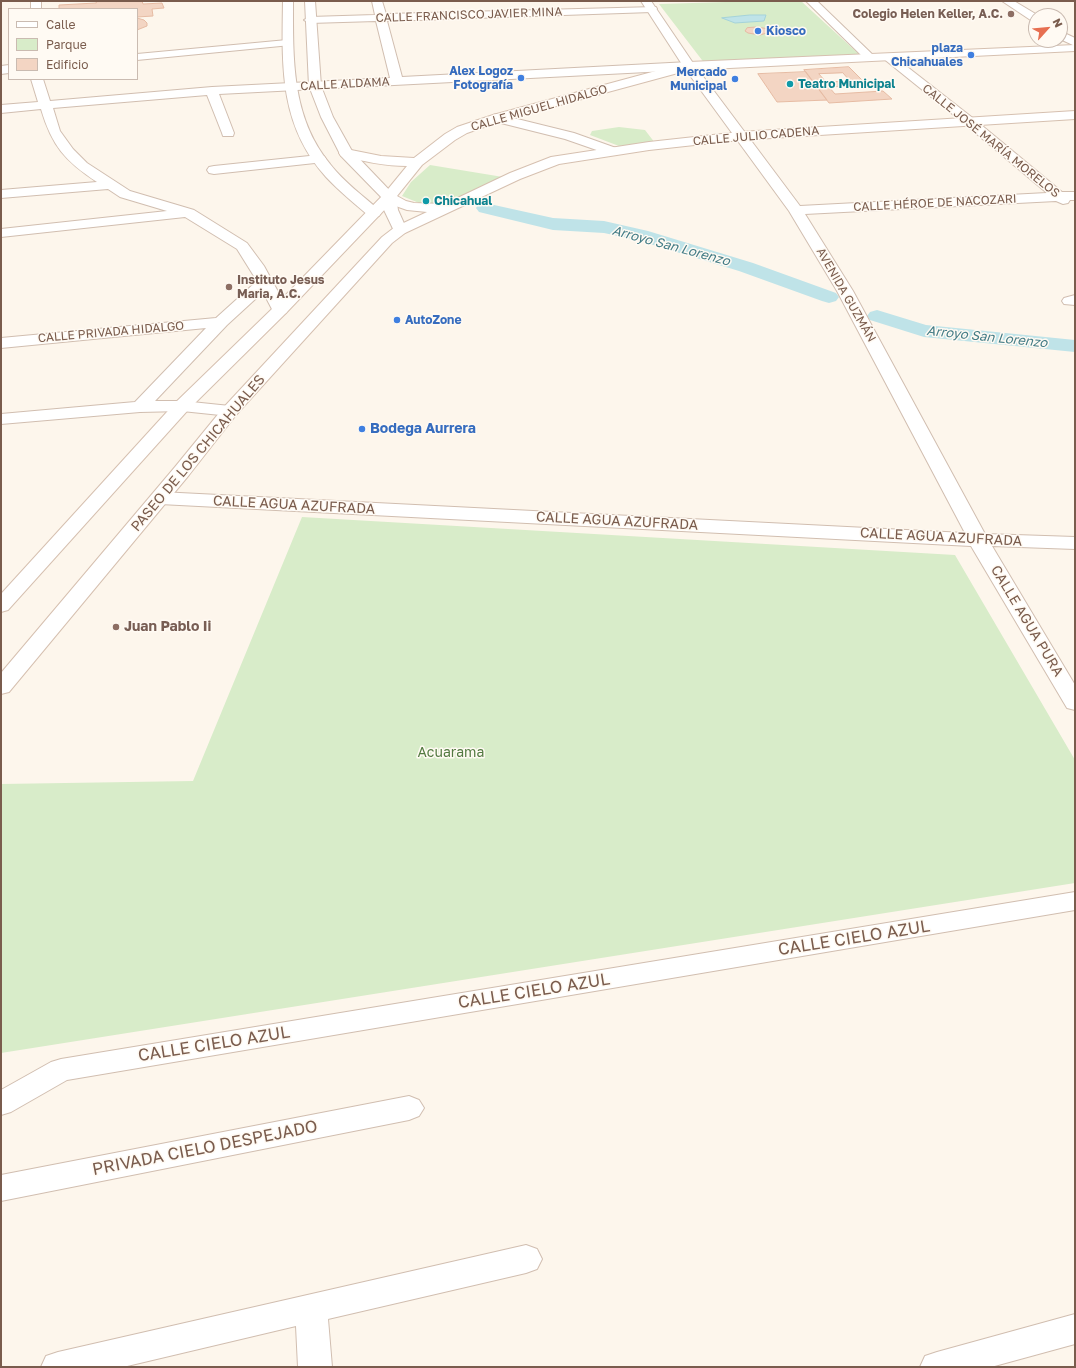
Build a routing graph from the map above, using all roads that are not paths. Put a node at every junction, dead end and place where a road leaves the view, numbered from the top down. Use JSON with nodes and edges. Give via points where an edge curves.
{"nodes":[{"id":1,"x":288,"y":1,"type":"edge"},
{"id":2,"x":310,"y":1,"type":"edge"},
{"id":3,"x":377,"y":1,"type":"edge"},
{"id":4,"x":811,"y":1,"type":"edge"},
{"id":5,"x":1007,"y":1,"type":"edge"},
{"id":6,"x":649,"y":5,"type":"edge"},
{"id":7,"x":1028,"y":14,"type":"edge"},
{"id":8,"x":380,"y":18,"type":"junction"},
{"id":9,"x":310,"y":20,"type":"junction"},
{"id":10,"x":287,"y":43,"type":"junction"},
{"id":11,"x":1075,"y":48,"type":"edge"},
{"id":12,"x":138,"y":57,"type":"edge"},
{"id":13,"x":870,"y":57,"type":"junction"},
{"id":14,"x":888,"y":57,"type":"junction"},
{"id":15,"x":689,"y":66,"type":"junction"},
{"id":16,"x":37,"y":80,"type":"edge"},
{"id":17,"x":397,"y":82,"type":"junction"},
{"id":18,"x":316,"y":86,"type":"junction"},
{"id":19,"x":290,"y":87,"type":"junction"},
{"id":20,"x":212,"y":91,"type":"junction"},
{"id":21,"x":46,"y":104,"type":"junction"},
{"id":22,"x":1,"y":109,"type":"edge"},
{"id":23,"x":1075,"y":114,"type":"edge"},
{"id":24,"x":497,"y":118,"type":"junction"},
{"id":25,"x":970,"y":122,"type":"junction"},
{"id":26,"x":228,"y":133,"type":"dead end"},
{"id":27,"x":740,"y":136,"type":"junction"},
{"id":28,"x":611,"y":151,"type":"junction"},
{"id":29,"x":346,"y":153,"type":"junction"},
{"id":30,"x":319,"y":159,"type":"junction"},
{"id":31,"x":417,"y":162,"type":"junction"},
{"id":32,"x":214,"y":170,"type":"dead end"},
{"id":33,"x":109,"y":185,"type":"junction"},
{"id":34,"x":1,"y":194,"type":"edge"},
{"id":35,"x":1058,"y":196,"type":"junction"},
{"id":36,"x":1075,"y":196,"type":"edge"},
{"id":37,"x":389,"y":197,"type":"junction"},
{"id":38,"x":448,"y":206,"type":"junction"},
{"id":39,"x":796,"y":210,"type":"junction"},
{"id":40,"x":1075,"y":210,"type":"edge"},
{"id":41,"x":374,"y":213,"type":"junction"},
{"id":42,"x":189,"y":214,"type":"junction"},
{"id":43,"x":356,"y":230,"type":"junction"},
{"id":44,"x":1,"y":233,"type":"edge"},
{"id":45,"x":393,"y":235,"type":"junction"},
{"id":46,"x":265,"y":282,"type":"junction"},
{"id":47,"x":280,"y":310,"type":"junction"},
{"id":48,"x":221,"y":322,"type":"junction"},
{"id":49,"x":1,"y":343,"type":"edge"},
{"id":50,"x":182,"y":406,"type":"junction"},
{"id":51,"x":140,"y":407,"type":"junction"},
{"id":52,"x":230,"y":410,"type":"junction"},
{"id":53,"x":1,"y":419,"type":"edge"},
{"id":54,"x":160,"y":498,"type":"junction"},
{"id":55,"x":978,"y":540,"type":"junction"},
{"id":56,"x":1075,"y":543,"type":"edge"},
{"id":57,"x":1,"y":606,"type":"edge"},
{"id":58,"x":1,"y":687,"type":"edge"},
{"id":59,"x":1075,"y":703,"type":"edge"},
{"id":60,"x":1075,"y":901,"type":"edge"},
{"id":61,"x":1,"y":1104,"type":"edge"},
{"id":62,"x":409,"y":1108,"type":"dead end"},
{"id":63,"x":1,"y":1188,"type":"edge"},
{"id":64,"x":526,"y":1258,"type":"dead end"},
{"id":65,"x":311,"y":1308,"type":"junction"},
{"id":66,"x":1075,"y":1329,"type":"edge"},
{"id":67,"x":58,"y":1367,"type":"edge"},
{"id":68,"x":314,"y":1367,"type":"edge"},
{"id":69,"x":937,"y":1367,"type":"edge"}],
"edges":[{"from":1,"to":10,"type":"street"},
{"from":2,"to":9,"type":"street"},
{"from":3,"to":8,"type":"street"},
{"from":4,"to":13,"type":"street"},
{"from":5,"to":7,"type":"street"},
{"from":6,"to":8,"type":"street","name":"CALLE FRANCISCO JAVIER MINA"},
{"from":6,"to":15,"type":"street","name":"AVENIDA GUZMÁN"},
{"from":8,"to":9,"type":"street","name":"CALLE FRANCISCO JAVIER MINA"},
{"from":8,"to":17,"type":"street"},
{"from":9,"to":18,"type":"street"},
{"from":10,"to":12,"type":"street"},
{"from":10,"to":19,"type":"street"},
{"from":11,"to":14,"type":"street"},
{"from":13,"to":14,"type":"street"},
{"from":13,"to":15,"type":"street"},
{"from":14,"to":25,"type":"street","name":"CALLE JOSÉ MARÍA MORELOS"},
{"from":15,"to":17,"type":"street","name":"CALLE ALDAMA"},
{"from":15,"to":24,"type":"street","name":"CALLE MIGUEL HIDALGO"},
{"from":15,"to":27,"type":"street","name":"AVENIDA GUZMÁN"},
{"from":16,"to":21,"type":"street"},
{"from":17,"to":18,"type":"street","name":"CALLE ALDAMA"},
{"from":18,"to":19,"type":"street","name":"CALLE ALDAMA"},
{"from":18,"to":29,"type":"street","via":[[327,117]]},
{"from":19,"to":20,"type":"street","name":"CALLE ALDAMA"},
{"from":19,"to":30,"type":"street","via":[[302,127]]},
{"from":20,"to":21,"type":"street","name":"CALLE ALDAMA"},
{"from":20,"to":26,"type":"street"},
{"from":21,"to":22,"type":"street","name":"CALLE ALDAMA"},
{"from":21,"to":33,"type":"street","via":[[54,131],[68,152],[82,166]]},
{"from":23,"to":25,"type":"street","name":"CALLE JULIO CADENA"},
{"from":24,"to":28,"type":"street"},
{"from":24,"to":31,"type":"street","name":"CALLE MIGUEL HIDALGO","via":[[456,134]]},
{"from":25,"to":27,"type":"street","name":"CALLE JULIO CADENA"},
{"from":25,"to":35,"type":"street","name":"CALLE JOSÉ MARÍA MORELOS"},
{"from":27,"to":28,"type":"street","name":"CALLE JULIO CADENA"},
{"from":27,"to":39,"type":"street","name":"AVENIDA GUZMÁN"},
{"from":28,"to":38,"type":"street","name":"CALLE JULIO CADENA","via":[[556,160]]},
{"from":29,"to":31,"type":"street","via":[[375,161]]},
{"from":29,"to":37,"type":"street"},
{"from":30,"to":32,"type":"street"},
{"from":30,"to":41,"type":"street","via":[[332,175]]},
{"from":31,"to":37,"type":"street","name":"CALLE MIGUEL HIDALGO"},
{"from":33,"to":34,"type":"street"},
{"from":33,"to":42,"type":"street","via":[[125,194]]},
{"from":35,"to":36,"type":"street","name":"CALLE HÉROE DE NACOZARI"},
{"from":35,"to":39,"type":"street","name":"CALLE HÉROE DE NACOZARI"},
{"from":35,"to":40,"type":"street","name":"CALLE JOSÉ MARÍA MORELOS"},
{"from":37,"to":38,"type":"street","via":[[410,207]]},
{"from":37,"to":41,"type":"street"},
{"from":37,"to":45,"type":"street"},
{"from":38,"to":45,"type":"street","name":"PASEO DE LOS CHICAHUALES"},
{"from":39,"to":55,"type":"street","name":"AVENIDA GUZMÁN","via":[[845,291]]},
{"from":41,"to":43,"type":"street"},
{"from":42,"to":44,"type":"street"},
{"from":42,"to":46,"type":"street","via":[[242,246]]},
{"from":43,"to":45,"type":"street","via":[[370,229]]},
{"from":43,"to":47,"type":"street"},
{"from":45,"to":52,"type":"street","name":"PASEO DE LOS CHICAHUALES"},
{"from":46,"to":47,"type":"street"},
{"from":46,"to":48,"type":"street"},
{"from":47,"to":50,"type":"street"},
{"from":48,"to":49,"type":"street","name":"CALLE PRIVADA HIDALGO"},
{"from":48,"to":51,"type":"street"},
{"from":50,"to":51,"type":"street"},
{"from":50,"to":52,"type":"street"},
{"from":50,"to":57,"type":"street"},
{"from":51,"to":53,"type":"street"},
{"from":52,"to":54,"type":"street","name":"PASEO DE LOS CHICAHUALES"},
{"from":54,"to":55,"type":"street","name":"CALLE AGUA AZUFRADA"},
{"from":54,"to":58,"type":"street","name":"PASEO DE LOS CHICAHUALES"},
{"from":55,"to":56,"type":"street","name":"CALLE AGUA AZUFRADA"},
{"from":55,"to":59,"type":"street","name":"CALLE AGUA PURA"},
{"from":60,"to":61,"type":"street","name":"CALLE CIELO AZUL","via":[[61,1070]]},
{"from":62,"to":63,"type":"street","name":"PRIVADA CIELO DESPEJADO"},
{"from":64,"to":65,"type":"street"},
{"from":65,"to":67,"type":"street"},
{"from":65,"to":68,"type":"street"},
{"from":66,"to":69,"type":"street"}]}
